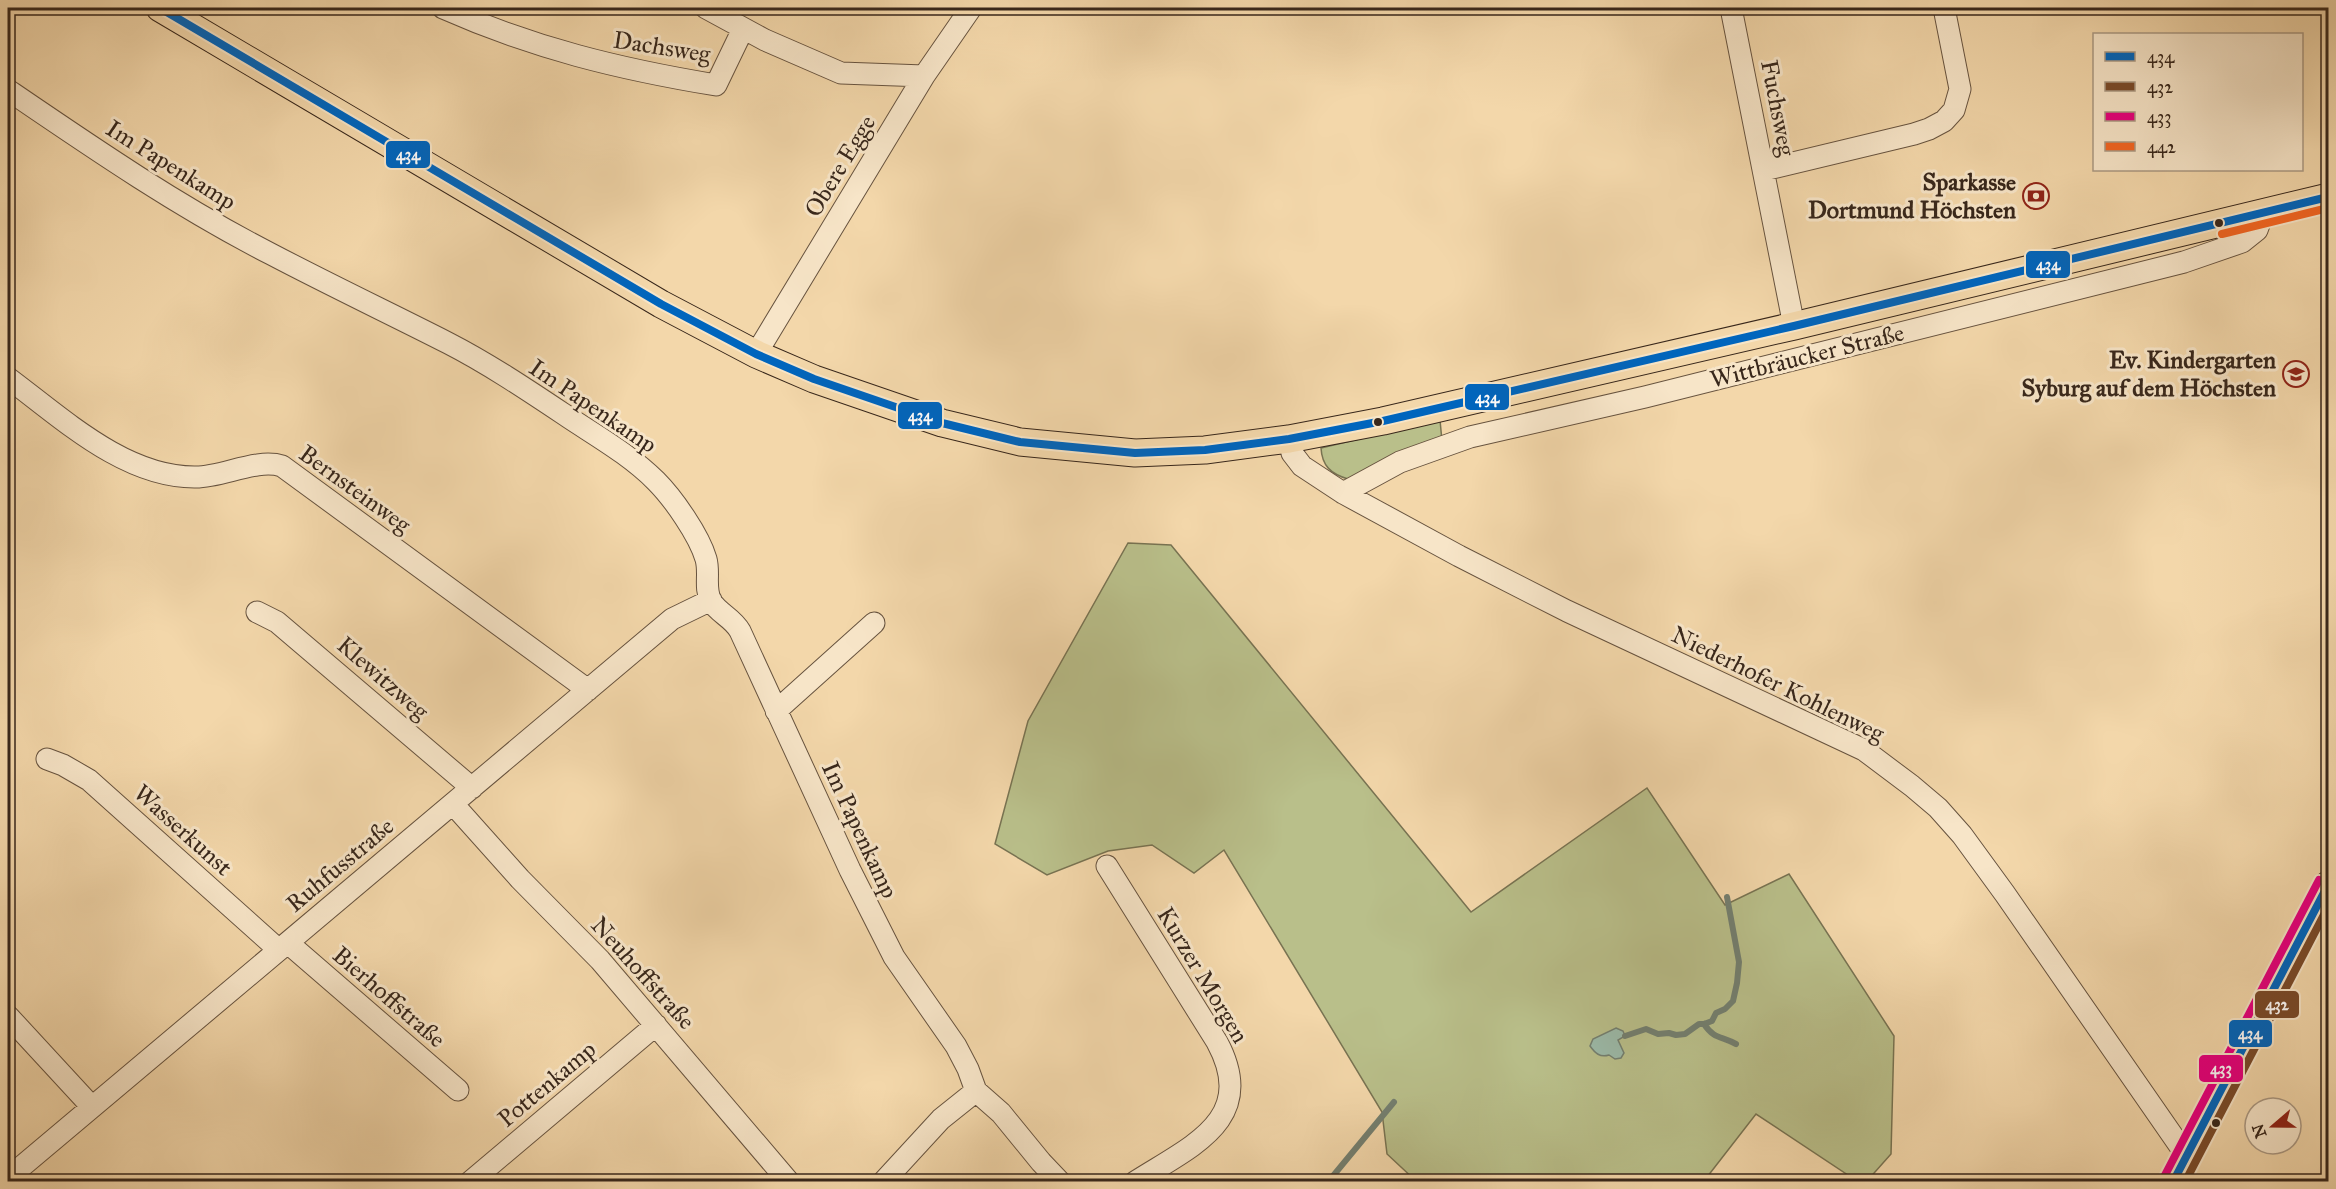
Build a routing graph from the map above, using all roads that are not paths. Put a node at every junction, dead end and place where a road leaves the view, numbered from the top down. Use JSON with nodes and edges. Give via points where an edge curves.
{"nodes":[{"id":1,"x":160,"y":8,"type":"edge"},
{"id":2,"x":443,"y":8,"type":"edge"},
{"id":3,"x":971,"y":8,"type":"edge"},
{"id":4,"x":1731,"y":8,"type":"edge"},
{"id":5,"x":1944,"y":8,"type":"edge"},
{"id":6,"x":715,"y":10,"type":"edge"},
{"id":7,"x":743,"y":29,"type":"junction"},
{"id":8,"x":924,"y":76,"type":"junction"},
{"id":9,"x":8,"y":90,"type":"edge"},
{"id":10,"x":1764,"y":170,"type":"junction"},
{"id":11,"x":2328,"y":197,"type":"edge"},
{"id":12,"x":2263,"y":214,"type":"junction"},
{"id":13,"x":1794,"y":326,"type":"junction"},
{"id":14,"x":756,"y":354,"type":"junction"},
{"id":15,"x":8,"y":378,"type":"edge"},
{"id":16,"x":1289,"y":439,"type":"junction"},
{"id":17,"x":1343,"y":492,"type":"junction"},
{"id":18,"x":711,"y":600,"type":"junction"},
{"id":19,"x":257,"y":612,"type":"dead end"},
{"id":20,"x":874,"y":623,"type":"dead end"},
{"id":21,"x":588,"y":690,"type":"junction"},
{"id":22,"x":776,"y":711,"type":"junction"},
{"id":23,"x":47,"y":759,"type":"dead end"},
{"id":24,"x":472,"y":788,"type":"junction"},
{"id":25,"x":453,"y":804,"type":"junction"},
{"id":26,"x":1107,"y":866,"type":"dead end"},
{"id":27,"x":2328,"y":885,"type":"edge"},
{"id":28,"x":283,"y":946,"type":"junction"},
{"id":29,"x":8,"y":1016,"type":"edge"},
{"id":30,"x":656,"y":1025,"type":"junction"},
{"id":31,"x":458,"y":1090,"type":"dead end"},
{"id":32,"x":975,"y":1091,"type":"junction"},
{"id":33,"x":92,"y":1107,"type":"junction"},
{"id":34,"x":2179,"y":1173,"type":"edge"},
{"id":35,"x":8,"y":1178,"type":"edge"},
{"id":36,"x":470,"y":1182,"type":"edge"},
{"id":37,"x":789,"y":1182,"type":"edge"},
{"id":38,"x":883,"y":1182,"type":"edge"},
{"id":39,"x":1060,"y":1182,"type":"edge"},
{"id":40,"x":1136,"y":1182,"type":"edge"}],
"edges":[{"from":1,"to":14,"type":"main road","name":"Wittbräucker Straße","via":[[661,304]]},
{"from":2,"to":7,"type":"street","name":"Dachsweg","via":[[577,57],[716,85]]},
{"from":3,"to":8,"type":"street","name":"Obere Egge"},
{"from":4,"to":10,"type":"street","name":"Fuchsweg"},
{"from":5,"to":10,"type":"street","via":[[1960,89],[1954,110],[1944,121],[1914,134]]},
{"from":6,"to":7,"type":"street"},
{"from":7,"to":8,"type":"street","via":[[841,73]]},
{"from":8,"to":14,"type":"street","name":"Obere Egge"},
{"from":9,"to":18,"type":"street","name":"Im Papenkamp","via":[[162,192],[269,253],[464,352],[632,460],[664,491],[700,546],[708,569]]},
{"from":10,"to":13,"type":"street","name":"Fuchsweg"},
{"from":11,"to":12,"type":"main road","name":"Wittbräucker Straße"},
{"from":12,"to":13,"type":"main road","name":"Wittbräucker Straße"},
{"from":12,"to":17,"type":"street","name":"Wittbräucker Straße","via":[[2257,230],[2242,242],[2184,262],[1645,397],[1470,436],[1400,462]]},
{"from":13,"to":16,"type":"main road","name":"Wittbräucker Straße","via":[[1393,419]]},
{"from":14,"to":16,"type":"main road","name":"Wittbräucker Straße","via":[[814,379],[942,423],[1020,442],[1135,453],[1205,450]]},
{"from":15,"to":21,"type":"street","name":"Bernsteinweg","via":[[104,448],[142,468],[164,475],[197,477],[264,464],[282,466]]},
{"from":16,"to":17,"type":"street","name":"Niederhofer Kohlenweg","via":[[1292,453],[1302,466]]},
{"from":17,"to":34,"type":"street","name":"Niederhofer Kohlenweg","via":[[1567,611],[1864,750],[1912,786],[1938,808],[1968,844]]},
{"from":18,"to":21,"type":"street","name":"Ruhfusstraße","via":[[672,619]]},
{"from":18,"to":22,"type":"street","name":"Im Papenkamp","via":[[740,631]]},
{"from":19,"to":24,"type":"street","name":"Klewitzweg","via":[[277,622]]},
{"from":20,"to":22,"type":"street"},
{"from":21,"to":24,"type":"street","name":"Ruhfusstraße"},
{"from":22,"to":32,"type":"street","name":"Im Papenkamp","via":[[889,948],[956,1046]]},
{"from":23,"to":28,"type":"street","name":"Wasserkunst","via":[[89,780]]},
{"from":24,"to":25,"type":"street","name":"Ruhfusstraße"},
{"from":25,"to":28,"type":"street","name":"Ruhfusstraße"},
{"from":25,"to":30,"type":"street","name":"Neuhoffstraße"},
{"from":26,"to":40,"type":"street","name":"Kurzer Morgen","via":[[1225,1056],[1231,1088],[1224,1113],[1209,1131]]},
{"from":27,"to":34,"type":"main road"},
{"from":28,"to":31,"type":"street","name":"Bierhoffstraße"},
{"from":28,"to":33,"type":"street","name":"Ruhfusstraße"},
{"from":29,"to":33,"type":"street"},
{"from":30,"to":36,"type":"street","name":"Pottenkamp"},
{"from":30,"to":37,"type":"street","name":"Neuhoffstraße"},
{"from":32,"to":38,"type":"street","via":[[941,1119]]},
{"from":32,"to":39,"type":"street","name":"Im Papenkamp","via":[[1001,1113]]},
{"from":33,"to":35,"type":"street","name":"Ruhfusstraße"}]}
